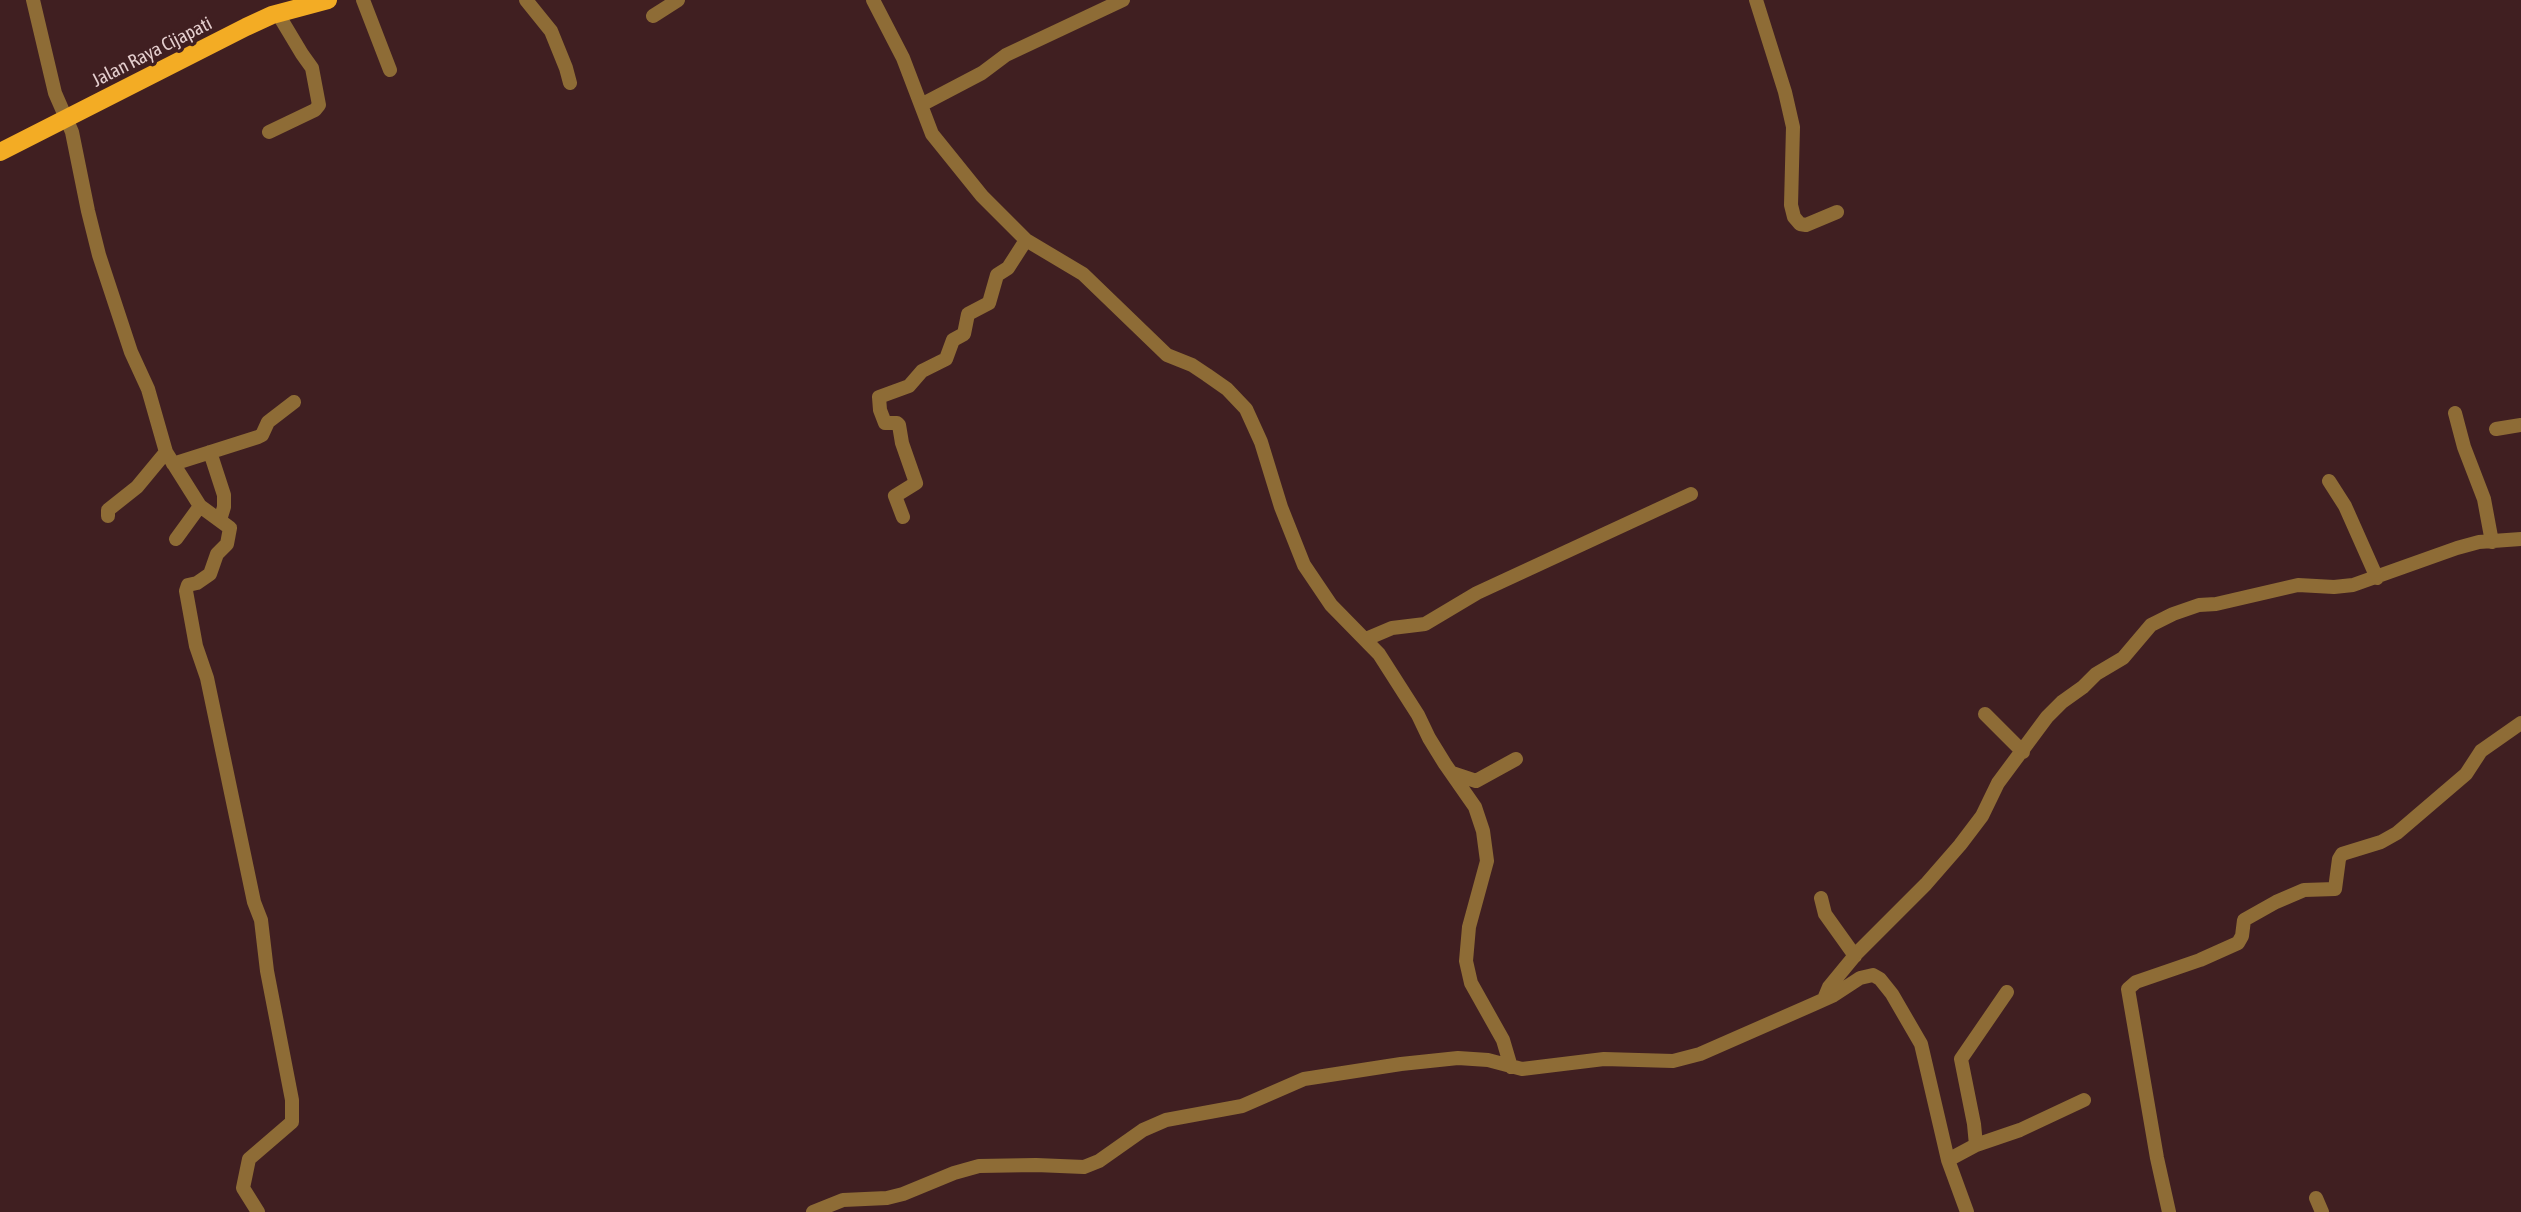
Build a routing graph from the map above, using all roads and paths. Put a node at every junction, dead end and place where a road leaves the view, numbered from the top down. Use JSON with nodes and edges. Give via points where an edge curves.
{"nodes":[{"id":1,"x":33,"y":0,"type":"edge"},
{"id":2,"x":328,"y":0,"type":"edge"},
{"id":3,"x":363,"y":0,"type":"edge"},
{"id":4,"x":526,"y":0,"type":"edge"},
{"id":5,"x":678,"y":0,"type":"edge"},
{"id":6,"x":873,"y":0,"type":"edge"},
{"id":7,"x":1123,"y":0,"type":"edge"},
{"id":8,"x":1756,"y":0,"type":"edge"},
{"id":9,"x":278,"y":14,"type":"junction"},
{"id":10,"x":653,"y":16,"type":"dead end"},
{"id":11,"x":390,"y":70,"type":"dead end"},
{"id":12,"x":570,"y":83,"type":"dead end"},
{"id":13,"x":921,"y":105,"type":"junction"},
{"id":14,"x":67,"y":119,"type":"junction"},
{"id":15,"x":270,"y":132,"type":"dead end"},
{"id":16,"x":0,"y":152,"type":"edge"},
{"id":17,"x":1837,"y":212,"type":"dead end"},
{"id":18,"x":1026,"y":240,"type":"junction"},
{"id":19,"x":294,"y":402,"type":"dead end"},
{"id":20,"x":2455,"y":413,"type":"dead end"},
{"id":21,"x":2521,"y":425,"type":"edge"},
{"id":22,"x":2496,"y":429,"type":"dead end"},
{"id":23,"x":210,"y":452,"type":"junction"},
{"id":24,"x":169,"y":458,"type":"junction"},
{"id":25,"x":2329,"y":481,"type":"dead end"},
{"id":26,"x":1691,"y":494,"type":"dead end"},
{"id":27,"x":200,"y":506,"type":"junction"},
{"id":28,"x":108,"y":516,"type":"dead end"},
{"id":29,"x":903,"y":517,"type":"dead end"},
{"id":30,"x":220,"y":520,"type":"junction"},
{"id":31,"x":176,"y":539,"type":"dead end"},
{"id":32,"x":2521,"y":539,"type":"edge"},
{"id":33,"x":2492,"y":542,"type":"junction"},
{"id":34,"x":2378,"y":578,"type":"junction"},
{"id":35,"x":1366,"y":639,"type":"junction"},
{"id":36,"x":1985,"y":714,"type":"dead end"},
{"id":37,"x":2521,"y":723,"type":"edge"},
{"id":38,"x":2023,"y":752,"type":"junction"},
{"id":39,"x":1516,"y":759,"type":"dead end"},
{"id":40,"x":1451,"y":772,"type":"junction"},
{"id":41,"x":1821,"y":898,"type":"dead end"},
{"id":42,"x":1855,"y":956,"type":"junction"},
{"id":43,"x":2007,"y":992,"type":"dead end"},
{"id":44,"x":1825,"y":999,"type":"junction"},
{"id":45,"x":1511,"y":1067,"type":"junction"},
{"id":46,"x":2084,"y":1100,"type":"dead end"},
{"id":47,"x":1976,"y":1145,"type":"junction"},
{"id":48,"x":1948,"y":1160,"type":"junction"},
{"id":49,"x":2316,"y":1198,"type":"dead end"},
{"id":50,"x":258,"y":1212,"type":"edge"},
{"id":51,"x":813,"y":1212,"type":"edge"},
{"id":52,"x":1967,"y":1212,"type":"edge"},
{"id":53,"x":2169,"y":1212,"type":"edge"},
{"id":54,"x":2322,"y":1212,"type":"edge"}],
"edges":[{"from":1,"to":14,"type":"street","via":[[55,93]]},
{"from":2,"to":9,"type":"main road","name":"Jalan Raya Cijapati"},
{"from":3,"to":11,"type":"street"},
{"from":4,"to":12,"type":"street","via":[[551,31]]},
{"from":5,"to":10,"type":"street"},
{"from":6,"to":13,"type":"street"},
{"from":7,"to":13,"type":"street","via":[[1006,55]]},
{"from":8,"to":17,"type":"street","via":[[1793,127],[1794,217],[1807,225]]},
{"from":9,"to":14,"type":"main road","name":"Jalan Raya Cijapati"},
{"from":9,"to":15,"type":"street","via":[[311,65],[319,105]]},
{"from":13,"to":18,"type":"street","via":[[940,147]]},
{"from":14,"to":16,"type":"main road","name":"Jalan Raya Cijapati"},
{"from":14,"to":24,"type":"street","via":[[99,255]]},
{"from":18,"to":29,"type":"street","via":[[998,275],[989,303],[968,314],[964,334],[953,340],[946,359],[922,371],[909,386],[879,397],[885,424],[899,425],[916,483],[895,494]]},
{"from":18,"to":35,"type":"street","via":[[1083,274],[1167,355],[1207,375],[1247,409],[1304,565],[1331,605]]},
{"from":19,"to":23,"type":"street","via":[[268,422],[262,435]]},
{"from":20,"to":33,"type":"street"},
{"from":21,"to":22,"type":"street"},
{"from":23,"to":24,"type":"street"},
{"from":23,"to":30,"type":"street","via":[[224,495]]},
{"from":24,"to":27,"type":"street"},
{"from":24,"to":28,"type":"street","via":[[108,510]]},
{"from":25,"to":34,"type":"street"},
{"from":26,"to":35,"type":"street","via":[[1485,589],[1425,624],[1392,628]]},
{"from":27,"to":30,"type":"street"},
{"from":27,"to":31,"type":"street"},
{"from":30,"to":50,"type":"street","via":[[230,528],[227,544],[217,554],[209,577],[188,585],[186,591],[261,920],[293,1118],[249,1158],[243,1188]]},
{"from":32,"to":33,"type":"street"},
{"from":33,"to":34,"type":"street","via":[[2457,548]]},
{"from":34,"to":38,"type":"street","via":[[2333,587],[2298,584],[2173,614],[2151,625],[2123,658],[2062,702]]},
{"from":35,"to":40,"type":"street"},
{"from":36,"to":38,"type":"street"},
{"from":37,"to":53,"type":"street","via":[[2481,751],[2466,774],[2396,833],[2342,854],[2335,889],[2291,895],[2244,919],[2238,943],[2128,989]]},
{"from":38,"to":42,"type":"street","via":[[1960,845]]},
{"from":39,"to":40,"type":"street","via":[[1476,781]]},
{"from":40,"to":45,"type":"street","via":[[1475,807],[1487,853],[1469,927],[1468,970],[1503,1040]]},
{"from":41,"to":42,"type":"street","via":[[1825,914]]},
{"from":42,"to":44,"type":"street","via":[[1829,987]]},
{"from":43,"to":47,"type":"street","via":[[1961,1059]]},
{"from":44,"to":45,"type":"street","via":[[1700,1054],[1673,1061],[1619,1058]]},
{"from":44,"to":48,"type":"street","via":[[1867,975],[1876,976],[1886,986],[1922,1044]]},
{"from":45,"to":51,"type":"street","via":[[1458,1058],[1298,1080],[1242,1107],[1166,1120],[1084,1167],[979,1166],[903,1194],[843,1200]]},
{"from":46,"to":47,"type":"street"},
{"from":47,"to":48,"type":"street"},
{"from":48,"to":52,"type":"street"},
{"from":49,"to":54,"type":"street"}]}
